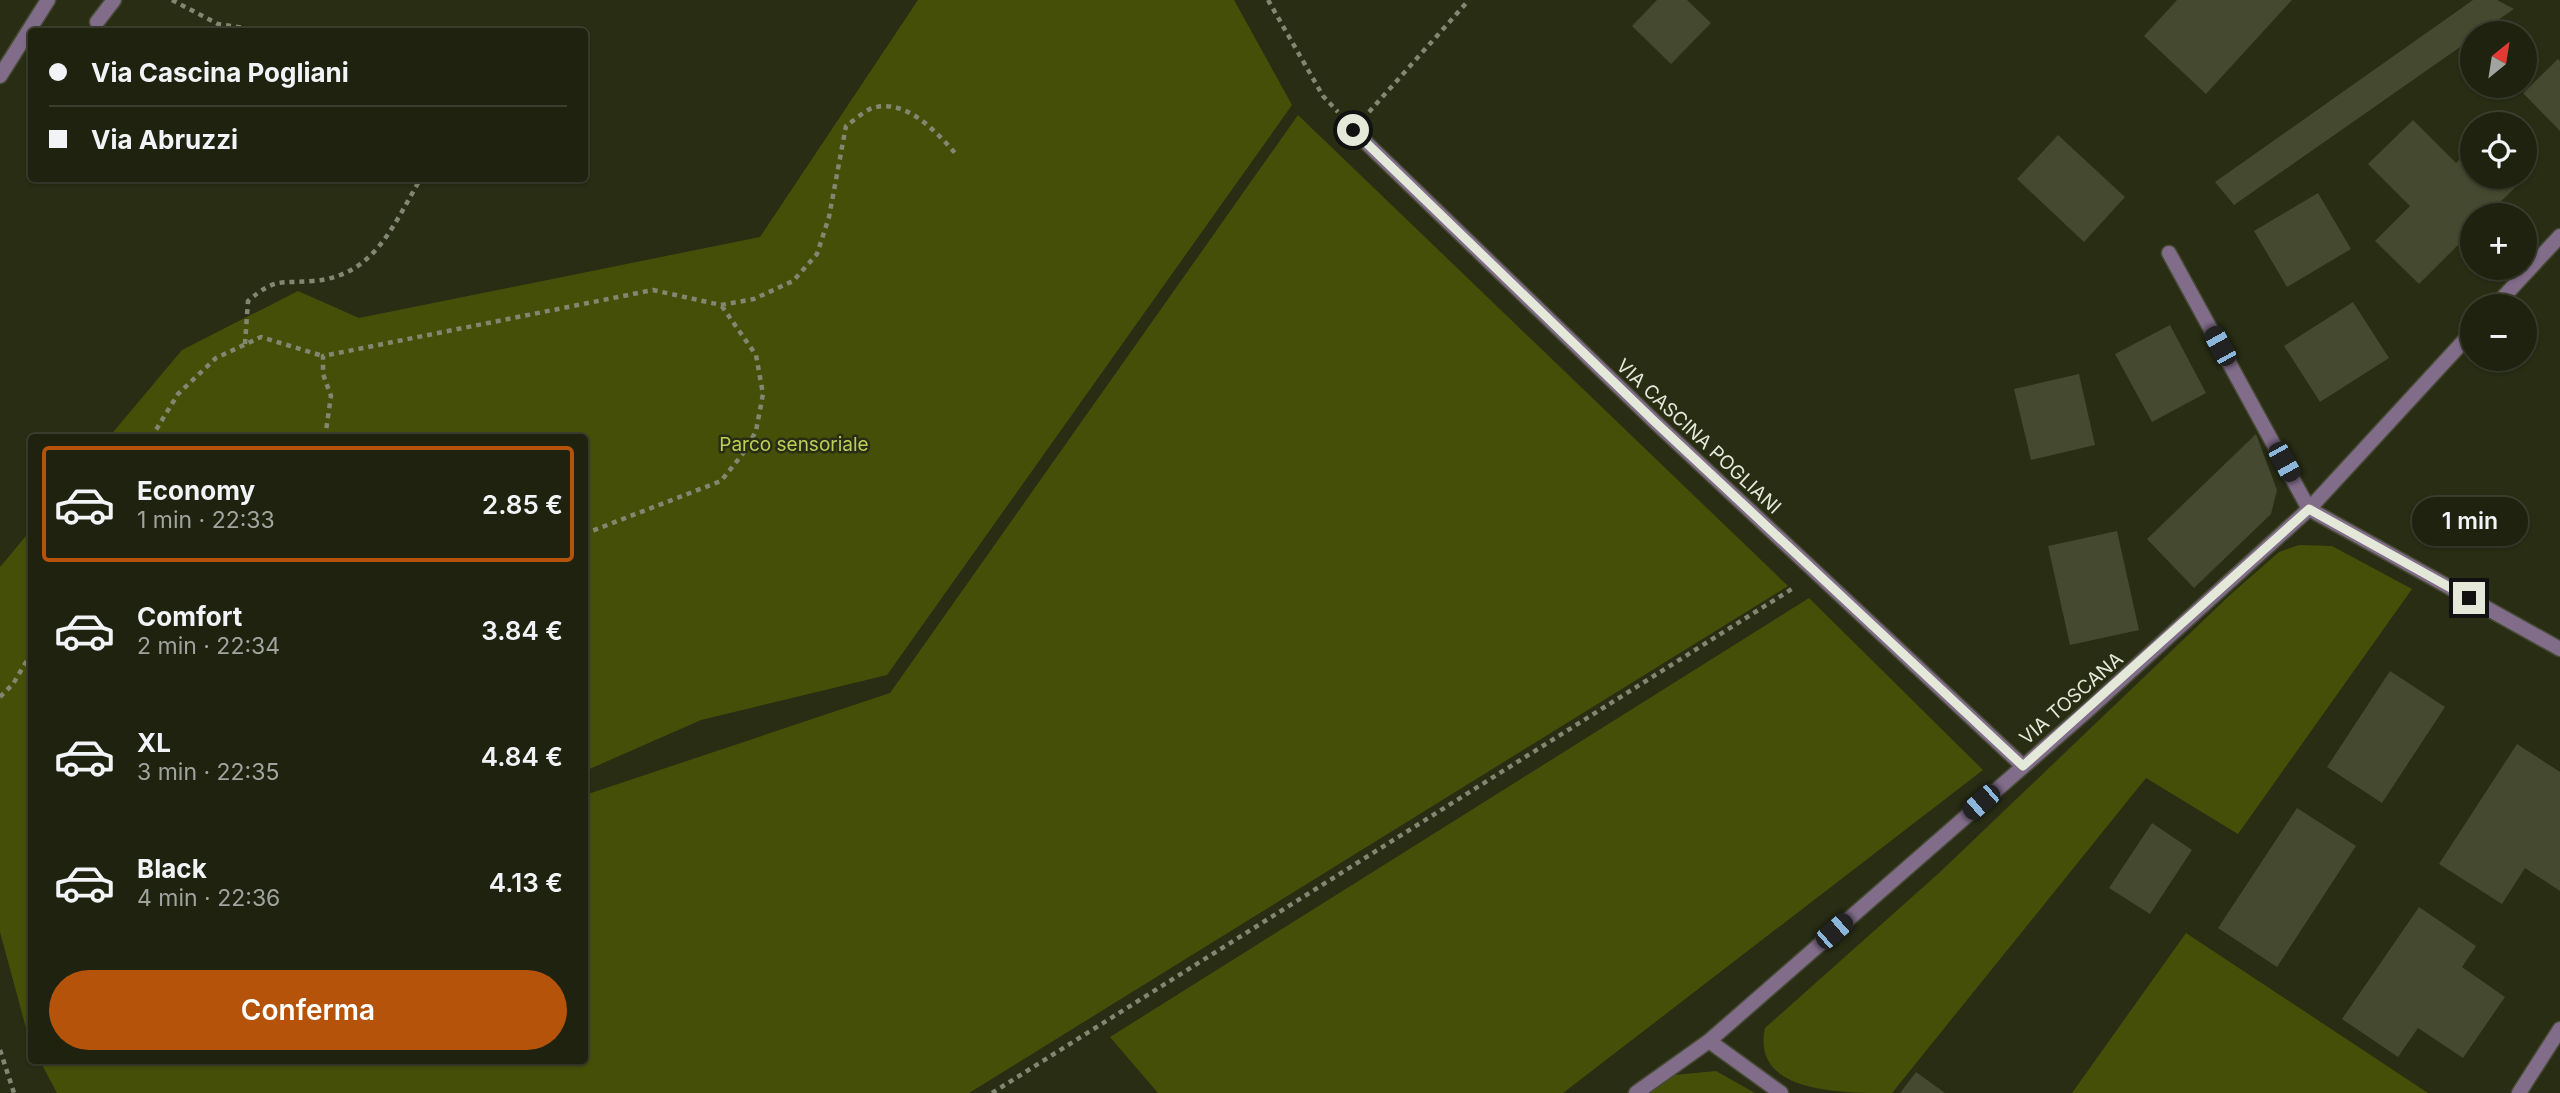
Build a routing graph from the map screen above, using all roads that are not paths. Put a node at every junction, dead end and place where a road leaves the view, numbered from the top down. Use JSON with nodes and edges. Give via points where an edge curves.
{"nodes":[{"id":1,"x":48,"y":0,"type":"edge"},
{"id":2,"x":114,"y":0,"type":"edge"},
{"id":3,"x":97,"y":22,"type":"dead end"},
{"id":4,"x":30,"y":28,"type":"edge"},
{"id":5,"x":28,"y":32,"type":"edge"},
{"id":6,"x":0,"y":76,"type":"edge"},
{"id":7,"x":1353,"y":130,"type":"road end"},
{"id":8,"x":2560,"y":236,"type":"edge"},
{"id":9,"x":2169,"y":253,"type":"dead end"},
{"id":10,"x":2506,"y":294,"type":"edge"},
{"id":11,"x":2460,"y":345,"type":"edge"},
{"id":12,"x":2309,"y":509,"type":"junction"},
{"id":13,"x":2560,"y":649,"type":"edge"},
{"id":14,"x":2023,"y":766,"type":"junction"},
{"id":15,"x":2560,"y":1029,"type":"edge"},
{"id":16,"x":1709,"y":1041,"type":"junction"},
{"id":17,"x":1636,"y":1093,"type":"edge"},
{"id":18,"x":1781,"y":1093,"type":"edge"},
{"id":19,"x":2519,"y":1093,"type":"edge"}],
"edges":[{"from":1,"to":4,"type":"street"},
{"from":2,"to":3,"type":"street"},
{"from":5,"to":6,"type":"street"},
{"from":7,"to":14,"type":"street","name":"VIA CASCINA POGLIANI","via":[[1654,421]]},
{"from":8,"to":10,"type":"street"},
{"from":9,"to":12,"type":"street"},
{"from":11,"to":12,"type":"street","name":"VIA TOSCANA"},
{"from":12,"to":13,"type":"street"},
{"from":12,"to":14,"type":"street","name":"VIA TOSCANA"},
{"from":14,"to":16,"type":"street","name":"VIA TOSCANA"},
{"from":15,"to":19,"type":"street"},
{"from":16,"to":17,"type":"street","name":"VIA TOSCANA"},
{"from":16,"to":18,"type":"street"}]}
